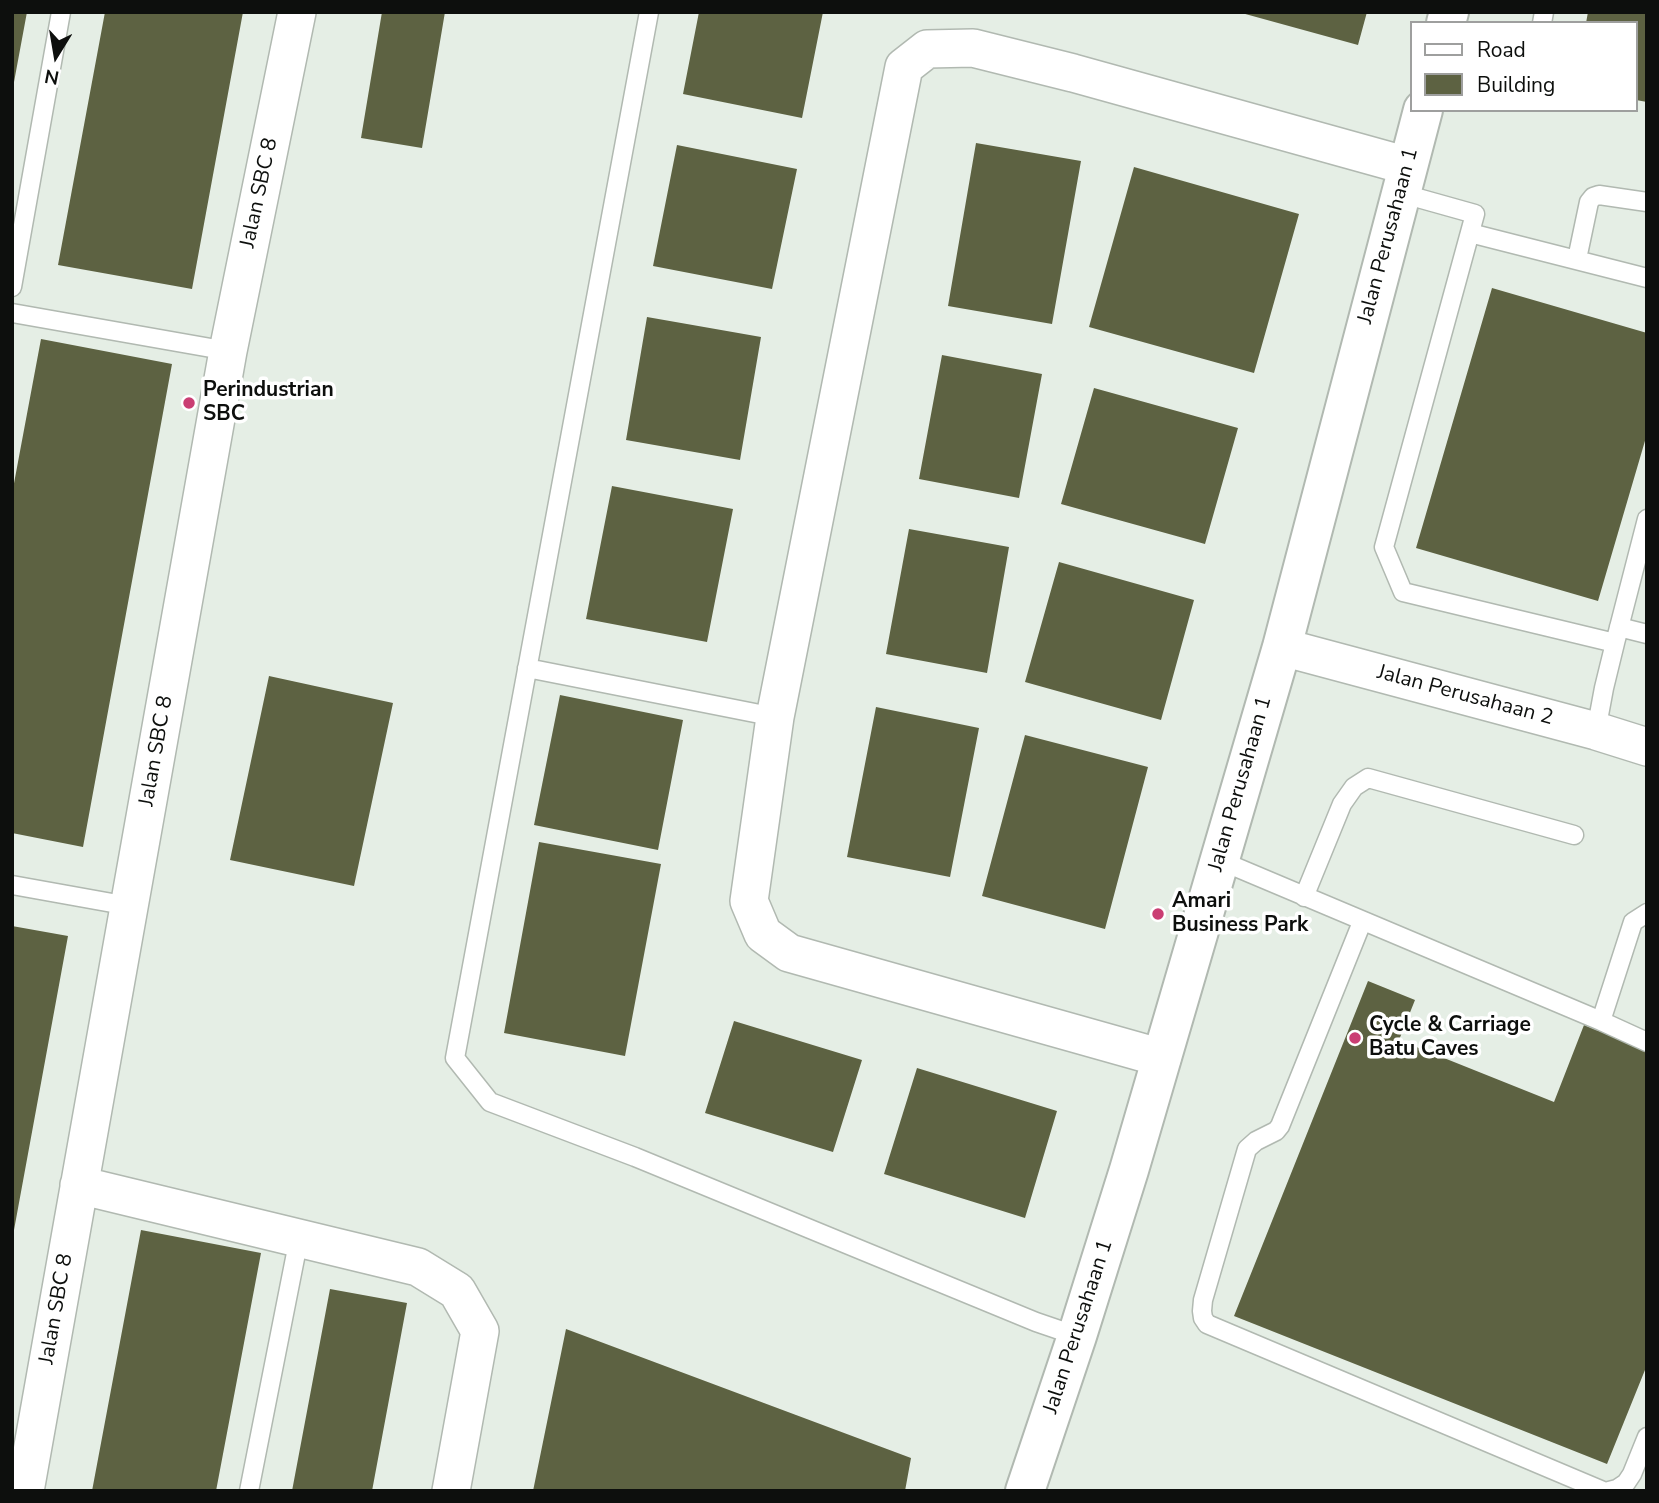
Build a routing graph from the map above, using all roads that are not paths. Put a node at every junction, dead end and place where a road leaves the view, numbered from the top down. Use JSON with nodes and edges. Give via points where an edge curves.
{"nodes":[{"id":1,"x":61,"y":12,"type":"edge"},
{"id":2,"x":297,"y":12,"type":"edge"},
{"id":3,"x":649,"y":12,"type":"edge"},
{"id":4,"x":1422,"y":112,"type":"edge"},
{"id":5,"x":1404,"y":180,"type":"junction"},
{"id":6,"x":1647,"y":202,"type":"edge"},
{"id":7,"x":1471,"y":233,"type":"junction"},
{"id":8,"x":1577,"y":259,"type":"junction"},
{"id":9,"x":1647,"y":278,"type":"edge"},
{"id":10,"x":12,"y":287,"type":"edge"},
{"id":11,"x":12,"y":313,"type":"edge"},
{"id":12,"x":228,"y":351,"type":"junction"},
{"id":13,"x":1647,"y":519,"type":"edge"},
{"id":14,"x":1644,"y":543,"type":"edge"},
{"id":15,"x":1647,"y":634,"type":"edge"},
{"id":16,"x":1617,"y":635,"type":"junction"},
{"id":17,"x":1282,"y":646,"type":"junction"},
{"id":18,"x":527,"y":668,"type":"junction"},
{"id":19,"x":775,"y":717,"type":"junction"},
{"id":20,"x":1596,"y":731,"type":"junction"},
{"id":21,"x":1647,"y":747,"type":"edge"},
{"id":22,"x":1574,"y":835,"type":"dead end"},
{"id":23,"x":1219,"y":860,"type":"junction"},
{"id":24,"x":12,"y":885,"type":"edge"},
{"id":25,"x":1304,"y":897,"type":"junction"},
{"id":26,"x":129,"y":906,"type":"junction"},
{"id":27,"x":1647,"y":913,"type":"edge"},
{"id":28,"x":1362,"y":922,"type":"junction"},
{"id":29,"x":1601,"y":1021,"type":"junction"},
{"id":30,"x":1647,"y":1042,"type":"edge"},
{"id":31,"x":1162,"y":1058,"type":"junction"},
{"id":32,"x":79,"y":1185,"type":"junction"},
{"id":33,"x":299,"y":1238,"type":"junction"},
{"id":34,"x":1077,"y":1336,"type":"junction"},
{"id":35,"x":1647,"y":1437,"type":"edge"},
{"id":36,"x":23,"y":1470,"type":"edge"},
{"id":37,"x":249,"y":1491,"type":"edge"},
{"id":38,"x":451,"y":1491,"type":"edge"},
{"id":39,"x":1025,"y":1491,"type":"edge"},
{"id":40,"x":1603,"y":1491,"type":"edge"},
{"id":41,"x":1609,"y":1491,"type":"edge"}],
"edges":[{"from":1,"to":10,"type":"lane"},
{"from":2,"to":12,"type":"street","name":"Jalan SBC 8"},
{"from":3,"to":18,"type":"lane"},
{"from":4,"to":5,"type":"street","name":"Jalan Perusahaan 1"},
{"from":5,"to":7,"type":"lane","via":[[1475,214]]},
{"from":5,"to":17,"type":"street","name":"Jalan Perusahaan 1"},
{"from":5,"to":19,"type":"street","via":[[1073,73],[973,48],[927,50],[904,67]]},
{"from":6,"to":8,"type":"lane","via":[[1593,197]]},
{"from":7,"to":8,"type":"lane"},
{"from":7,"to":16,"type":"lane","via":[[1384,547],[1403,592]]},
{"from":8,"to":9,"type":"lane"},
{"from":11,"to":12,"type":"lane"},
{"from":12,"to":26,"type":"street","name":"Jalan SBC 8"},
{"from":13,"to":14,"type":"lane"},
{"from":14,"to":16,"type":"lane"},
{"from":15,"to":16,"type":"lane"},
{"from":16,"to":20,"type":"lane"},
{"from":17,"to":20,"type":"street","name":"Jalan Perusahaan 2"},
{"from":17,"to":23,"type":"street","name":"Jalan Perusahaan 1"},
{"from":18,"to":19,"type":"lane"},
{"from":18,"to":34,"type":"lane","via":[[455,1058],[490,1102]]},
{"from":19,"to":31,"type":"street","via":[[749,901],[763,934],[789,953]]},
{"from":20,"to":21,"type":"street","name":"Jalan Perusahaan 2"},
{"from":22,"to":25,"type":"lane","via":[[1368,778],[1354,787],[1342,804]]},
{"from":23,"to":25,"type":"lane"},
{"from":23,"to":31,"type":"street","name":"Jalan Perusahaan 1"},
{"from":24,"to":26,"type":"lane"},
{"from":25,"to":28,"type":"lane"},
{"from":26,"to":32,"type":"street","name":"Jalan SBC 8"},
{"from":27,"to":29,"type":"lane","via":[[1633,922]]},
{"from":28,"to":29,"type":"lane"},
{"from":28,"to":40,"type":"lane","via":[[1280,1126],[1247,1149],[1203,1300],[1203,1318],[1207,1324]]},
{"from":29,"to":30,"type":"lane"},
{"from":31,"to":34,"type":"street","name":"Jalan Perusahaan 1"},
{"from":32,"to":33,"type":"street"},
{"from":32,"to":36,"type":"street","name":"Jalan SBC 8"},
{"from":33,"to":37,"type":"lane"},
{"from":33,"to":38,"type":"street","via":[[418,1267],[457,1291],[480,1331]]},
{"from":34,"to":39,"type":"street","name":"Jalan Perusahaan 1"},
{"from":35,"to":41,"type":"lane","via":[[1626,1483]]}]}
